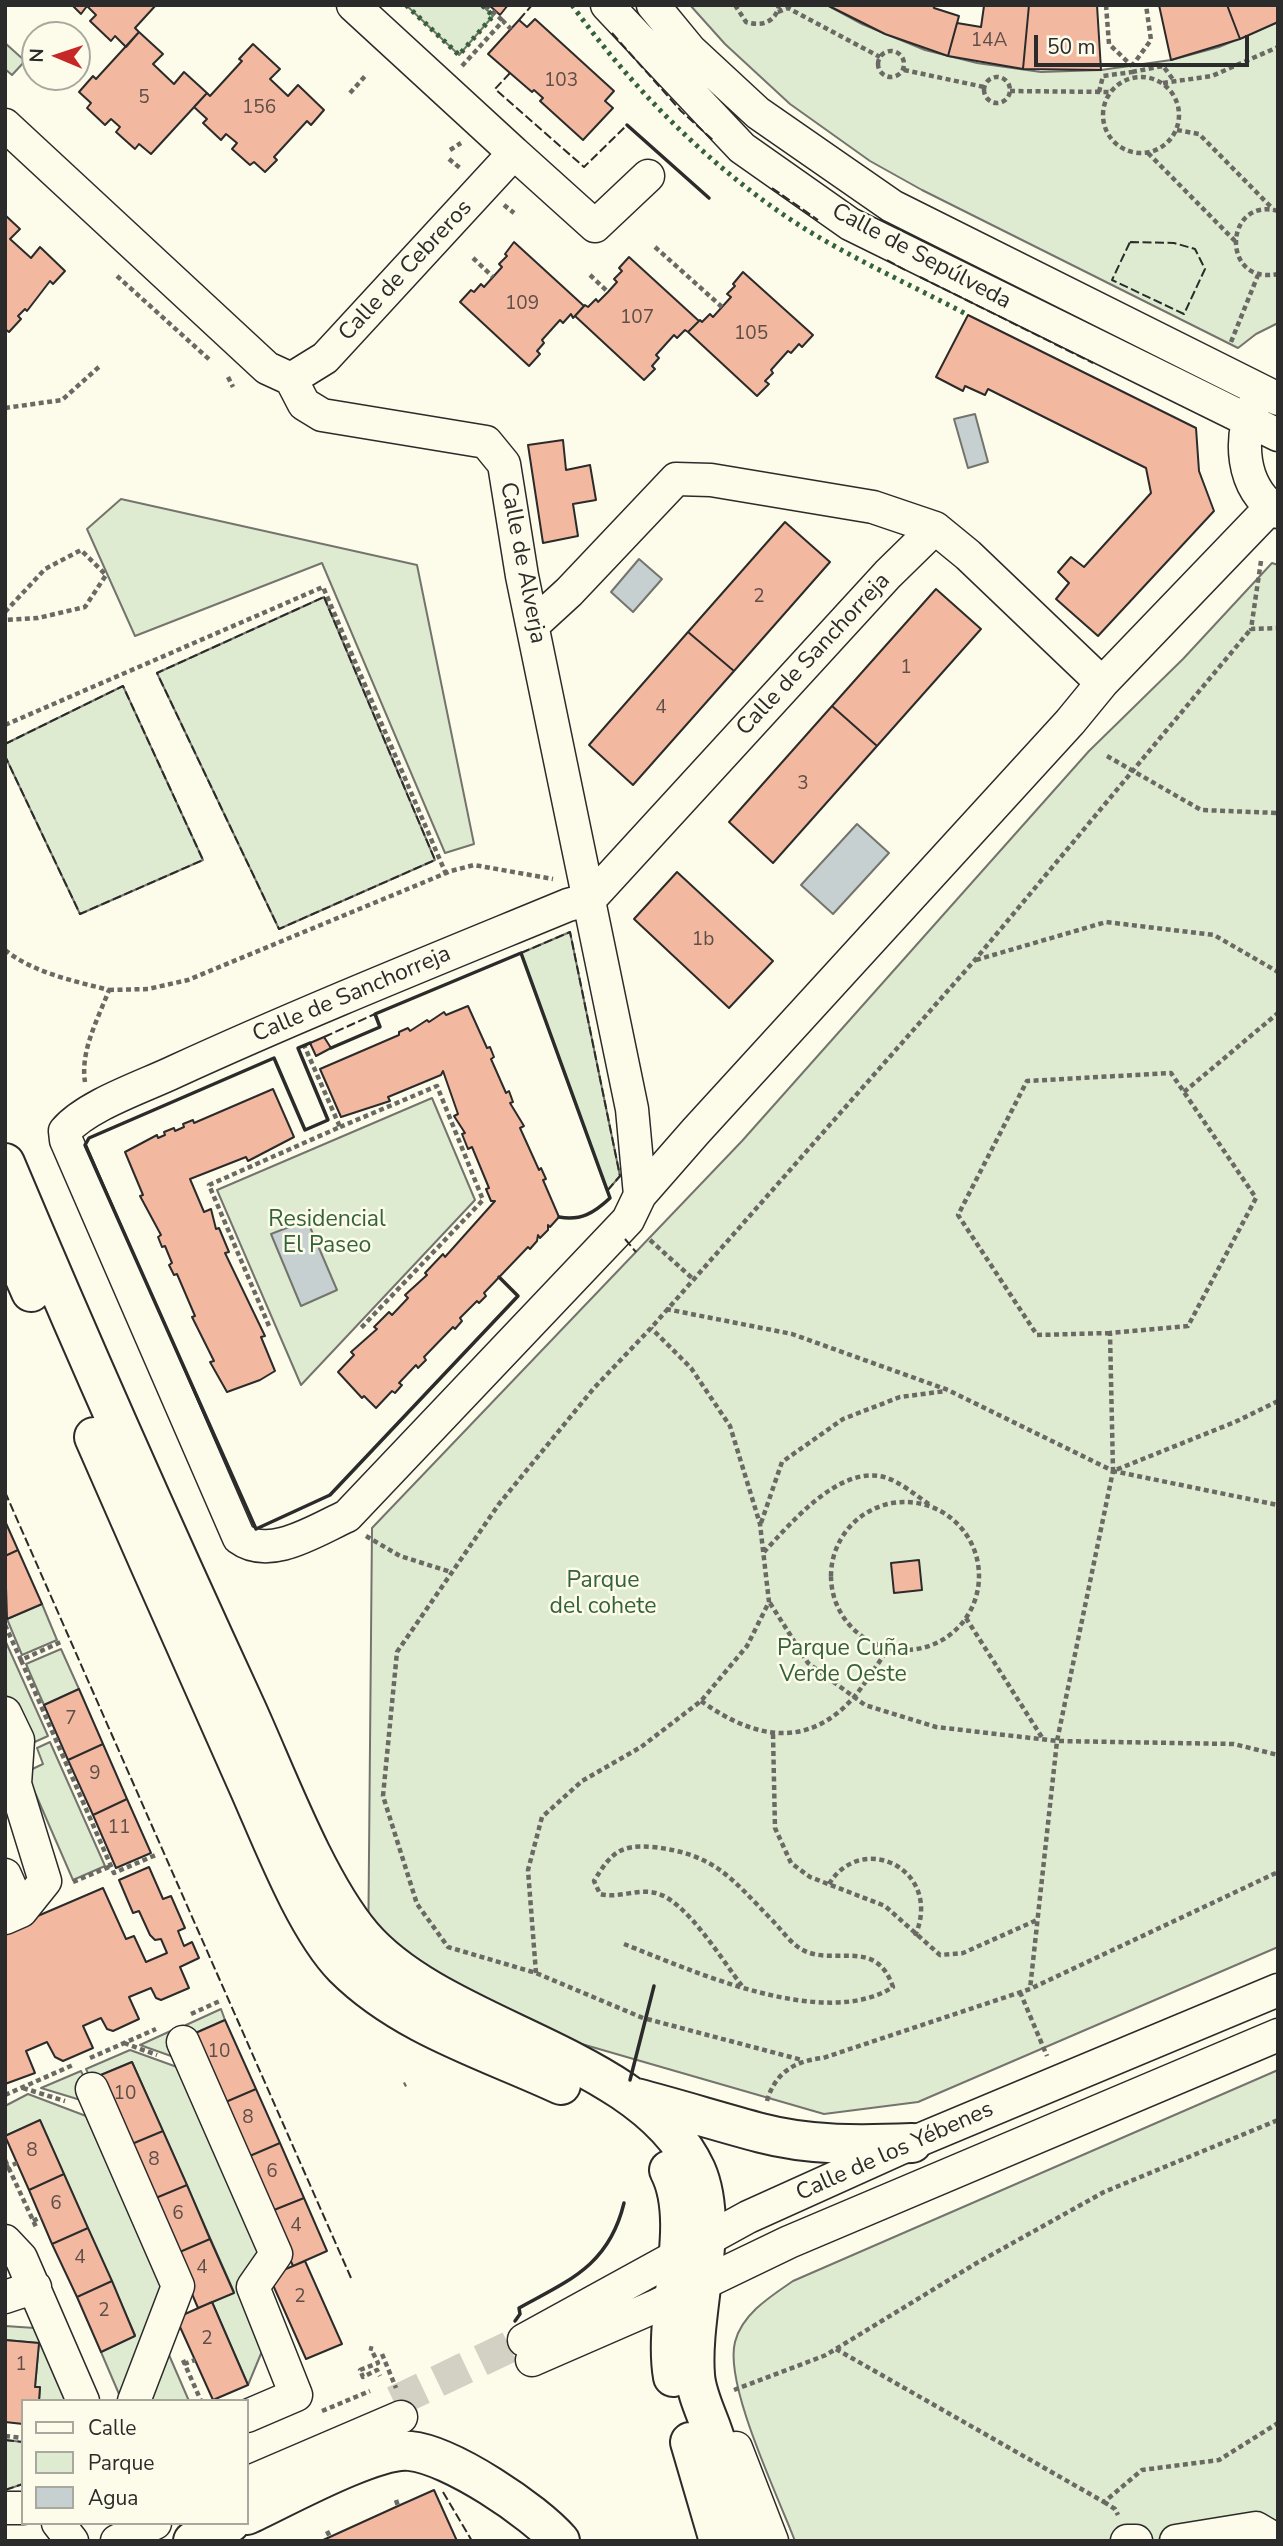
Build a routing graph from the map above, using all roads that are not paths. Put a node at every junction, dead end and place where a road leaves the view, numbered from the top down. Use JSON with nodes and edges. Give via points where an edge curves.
{"nodes":[{"id":1,"x":353,"y":5,"type":"edge"},
{"id":2,"x":607,"y":5,"type":"edge"},
{"id":3,"x":653,"y":5,"type":"edge"},
{"id":4,"x":5,"y":125,"type":"edge"},
{"id":5,"x":514,"y":153,"type":"junction"},
{"id":6,"x":648,"y":176,"type":"dead end"},
{"id":7,"x":291,"y":379,"type":"junction"},
{"id":8,"x":1272,"y":389,"type":"edge"},
{"id":9,"x":1247,"y":419,"type":"junction"},
{"id":10,"x":1278,"y":435,"type":"edge"},
{"id":11,"x":1274,"y":509,"type":"edge"},
{"id":12,"x":935,"y":528,"type":"junction"},
{"id":13,"x":533,"y":625,"type":"junction"},
{"id":14,"x":1102,"y":683,"type":"junction"},
{"id":15,"x":590,"y":899,"type":"junction"},
{"id":16,"x":5,"y":1163,"type":"edge"},
{"id":17,"x":640,"y":1195,"type":"junction"},
{"id":18,"x":5,"y":1233,"type":"edge"},
{"id":19,"x":5,"y":1713,"type":"edge"},
{"id":20,"x":5,"y":1875,"type":"edge"},
{"id":21,"x":13,"y":1915,"type":"edge"},
{"id":22,"x":1278,"y":1990,"type":"edge"},
{"id":23,"x":172,"y":2035,"type":"road end"},
{"id":24,"x":1278,"y":2035,"type":"edge"},
{"id":25,"x":92,"y":2088,"type":"dead end"},
{"id":26,"x":627,"y":2096,"type":"junction"},
{"id":27,"x":912,"y":2143,"type":"junction"},
{"id":28,"x":5,"y":2241,"type":"edge"},
{"id":29,"x":688,"y":2270,"type":"junction"},
{"id":30,"x":20,"y":2292,"type":"edge"},
{"id":31,"x":620,"y":2320,"type":"junction"},
{"id":32,"x":683,"y":2351,"type":"junction"},
{"id":33,"x":82,"y":2399,"type":"edge"},
{"id":34,"x":135,"y":2399,"type":"edge"},
{"id":35,"x":248,"y":2416,"type":"edge"},
{"id":36,"x":248,"y":2463,"type":"edge"},
{"id":37,"x":248,"y":2482,"type":"edge"},
{"id":38,"x":248,"y":2518,"type":"edge"},
{"id":39,"x":248,"y":2518,"type":"edge"},
{"id":40,"x":60,"y":2525,"type":"edge"},
{"id":41,"x":151,"y":2525,"type":"edge"},
{"id":42,"x":226,"y":2525,"type":"edge"},
{"id":43,"x":238,"y":2525,"type":"edge"},
{"id":44,"x":72,"y":2541,"type":"edge"},
{"id":45,"x":117,"y":2541,"type":"edge"},
{"id":46,"x":193,"y":2541,"type":"edge"},
{"id":47,"x":205,"y":2541,"type":"edge"},
{"id":48,"x":553,"y":2541,"type":"edge"},
{"id":49,"x":560,"y":2541,"type":"edge"},
{"id":50,"x":719,"y":2541,"type":"edge"},
{"id":51,"x":747,"y":2541,"type":"edge"},
{"id":52,"x":772,"y":2541,"type":"edge"},
{"id":53,"x":1127,"y":2541,"type":"edge"},
{"id":54,"x":1136,"y":2541,"type":"edge"},
{"id":55,"x":1176,"y":2541,"type":"edge"},
{"id":56,"x":1278,"y":2541,"type":"edge"}],
"edges":[{"from":1,"to":5,"type":"street"},
{"from":2,"to":9,"type":"street","name":"Calle de Sepúlveda","via":[[742,148],[850,224]]},
{"from":3,"to":8,"type":"street","name":"Calle de Sepúlveda","via":[[690,50],[758,113],[892,206]]},
{"from":4,"to":7,"type":"street","name":"Calle de Alverja","via":[[267,368]]},
{"from":5,"to":6,"type":"street","via":[[595,226]]},
{"from":5,"to":7,"type":"street","name":"Calle de Cebreros","via":[[325,358]]},
{"from":7,"to":13,"type":"street","name":"Calle de Alverja","via":[[304,404],[322,415],[486,442],[504,464]]},
{"from":8,"to":9,"type":"street","name":"Calle de Sepúlveda"},
{"from":9,"to":10,"type":"street","name":"Calle de Sepúlveda"},
{"from":9,"to":11,"type":"street","name":"Calle de Sepúlveda","via":[[1243,450],[1249,471]]},
{"from":11,"to":14,"type":"street"},
{"from":12,"to":13,"type":"street","via":[[873,508],[711,480],[676,480]]},
{"from":12,"to":14,"type":"street"},
{"from":12,"to":15,"type":"street","name":"Calle de Sanchorreja"},
{"from":13,"to":15,"type":"street","name":"Calle de Alverja"},
{"from":14,"to":17,"type":"street"},
{"from":15,"to":17,"type":"street","name":"Calle de Alverja","via":[[632,1109]]},
{"from":15,"to":17,"type":"street","name":"Calle de Sanchorreja","via":[[274,1026],[72,1122],[65,1140],[239,1538],[263,1549],[347,1516],[628,1220]]},
{"from":16,"to":26,"type":"highway","via":[[172,1548],[315,1857],[359,1932],[387,1964],[408,1977]]},
{"from":18,"to":29,"type":"highway","via":[[283,1864],[322,1939],[344,1967],[397,2008],[605,2105],[635,2127],[659,2152],[674,2180]]},
{"from":19,"to":21,"type":"street","via":[[18,1740],[15,1784],[45,1881]]},
{"from":20,"to":21,"type":"street"},
{"from":22,"to":27,"type":"street","name":"Calle de los Yébenes"},
{"from":23,"to":35,"type":"street","via":[[276,2254],[253,2287],[296,2395]]},
{"from":24,"to":29,"type":"street","name":"Calle de los Yébenes","via":[[789,2242]]},
{"from":25,"to":34,"type":"street","via":[[178,2286]]},
{"from":26,"to":27,"type":"highway","via":[[805,2141]]},
{"from":26,"to":29,"type":"highway","via":[[653,2112],[697,2172],[707,2223]]},
{"from":27,"to":29,"type":"street","name":"Calle de los Yébenes","via":[[748,2217]]},
{"from":28,"to":30,"type":"street","via":[[21,2258]]},
{"from":29,"to":31,"type":"street","name":"Calle de los Yébenes"},
{"from":29,"to":31,"type":"street","name":"Calle de los Yébenes","via":[[528,2350]]},
{"from":29,"to":32,"type":"highway"},
{"from":30,"to":33,"type":"street"},
{"from":31,"to":32,"type":"street","via":[[654,2332]]},
{"from":32,"to":50,"type":"highway","via":[[676,2392]]},
{"from":32,"to":51,"type":"highway"},
{"from":32,"to":52,"type":"street","via":[[717,2397]]},
{"from":36,"to":37,"type":"street","via":[[392,2398]]},
{"from":38,"to":48,"type":"highway","via":[[390,2459],[415,2457],[516,2508]]},
{"from":39,"to":49,"type":"highway","via":[[370,2459],[410,2450],[486,2484],[544,2522]]},
{"from":40,"to":44,"type":"street"},
{"from":41,"to":45,"type":"street"},
{"from":42,"to":46,"type":"highway"},
{"from":43,"to":47,"type":"highway"},
{"from":53,"to":54,"type":"street"},
{"from":55,"to":56,"type":"street","via":[[1256,2528]]}]}
